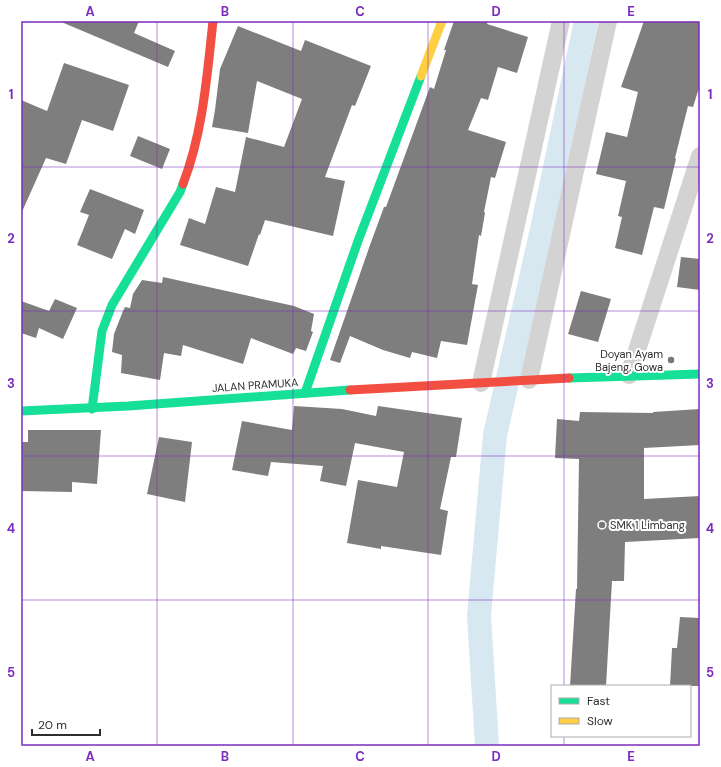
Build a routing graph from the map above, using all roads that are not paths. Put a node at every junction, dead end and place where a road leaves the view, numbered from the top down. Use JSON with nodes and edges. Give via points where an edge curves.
{"nodes":[{"id":1,"x":213,"y":21,"type":"edge"},
{"id":2,"x":442,"y":21,"type":"edge"},
{"id":3,"x":561,"y":21,"type":"edge"},
{"id":4,"x":608,"y":21,"type":"edge"},
{"id":5,"x":700,"y":156,"type":"edge"},
{"id":6,"x":700,"y":374,"type":"edge"},
{"id":7,"x":629,"y":376,"type":"junction"},
{"id":8,"x":525,"y":380,"type":"junction"},
{"id":9,"x":486,"y":383,"type":"junction"},
{"id":10,"x":305,"y":393,"type":"junction"},
{"id":11,"x":92,"y":409,"type":"junction"},
{"id":12,"x":21,"y":411,"type":"edge"}],
"edges":[{"from":1,"to":11,"type":"street","via":[[203,109],[191,163],[180,192],[112,305],[102,331]]},
{"from":2,"to":10,"type":"street","via":[[358,241]]},
{"from":3,"to":9,"type":"street"},
{"from":4,"to":8,"type":"street"},
{"from":5,"to":7,"type":"street"},
{"from":6,"to":7,"type":"street","name":"JALAN PRAMUKA"},
{"from":7,"to":8,"type":"street","name":"JALAN PRAMUKA"},
{"from":8,"to":9,"type":"street","name":"JALAN PRAMUKA"},
{"from":9,"to":10,"type":"street","name":"JALAN PRAMUKA"},
{"from":10,"to":11,"type":"street","name":"JALAN PRAMUKA"},
{"from":11,"to":12,"type":"street","name":"JALAN PRAMUKA"}]}
